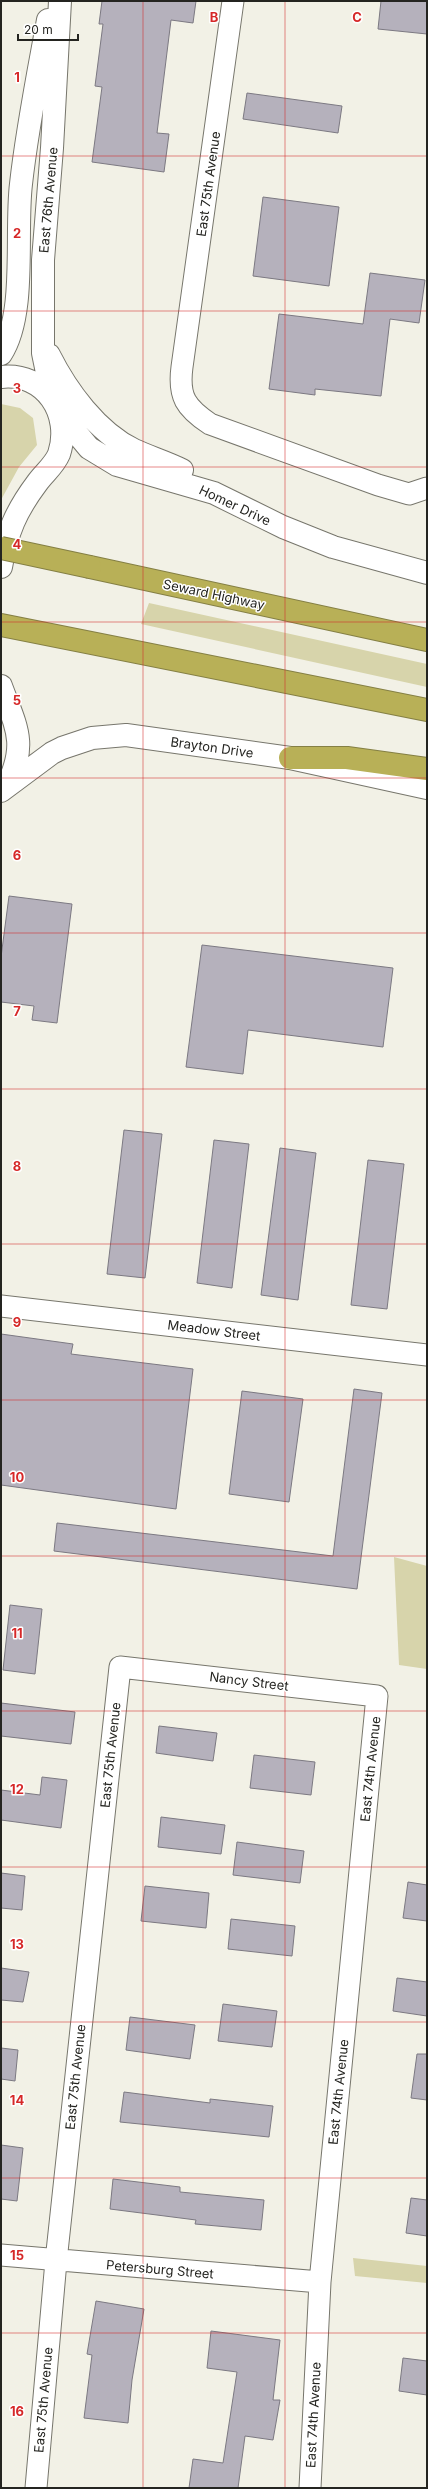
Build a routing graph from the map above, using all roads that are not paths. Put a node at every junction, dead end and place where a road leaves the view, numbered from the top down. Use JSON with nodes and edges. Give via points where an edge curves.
{"nodes":[{"id":1,"x":51,"y":1,"type":"edge"},
{"id":2,"x":60,"y":1,"type":"edge"},
{"id":3,"x":233,"y":1,"type":"edge"},
{"id":4,"x":20,"y":186,"type":"junction"},
{"id":5,"x":1,"y":290,"type":"edge"},
{"id":6,"x":42,"y":338,"type":"junction"},
{"id":7,"x":1,"y":354,"type":"edge"},
{"id":8,"x":1,"y":377,"type":"edge"},
{"id":9,"x":55,"y":404,"type":"junction"},
{"id":10,"x":427,"y":488,"type":"edge"},
{"id":11,"x":214,"y":493,"type":"junction"},
{"id":12,"x":1,"y":548,"type":"edge"},
{"id":13,"x":1,"y":566,"type":"edge"},
{"id":14,"x":427,"y":573,"type":"edge"},
{"id":15,"x":1,"y":625,"type":"edge"},
{"id":16,"x":427,"y":640,"type":"edge"},
{"id":17,"x":1,"y":686,"type":"edge"},
{"id":18,"x":427,"y":710,"type":"edge"},
{"id":19,"x":290,"y":758,"type":"junction"},
{"id":20,"x":427,"y":770,"type":"edge"},
{"id":21,"x":4,"y":788,"type":"edge"},
{"id":22,"x":427,"y":788,"type":"edge"},
{"id":23,"x":1,"y":1306,"type":"edge"},
{"id":24,"x":427,"y":1355,"type":"edge"},
{"id":25,"x":120,"y":1667,"type":"joint"},
{"id":26,"x":377,"y":1696,"type":"joint"},
{"id":27,"x":1,"y":2255,"type":"edge"},
{"id":28,"x":56,"y":2261,"type":"junction"},
{"id":29,"x":320,"y":2282,"type":"junction"},
{"id":30,"x":36,"y":2488,"type":"edge"},
{"id":31,"x":310,"y":2488,"type":"edge"}],
"edges":[{"from":1,"to":4,"type":"street","name":"East 76th Avenue"},
{"from":2,"to":6,"type":"street","name":"East 76th Avenue","via":[[43,260]]},
{"from":3,"to":10,"type":"street","name":"East 75th Avenue","via":[[182,367],[182,395],[192,412],[210,424],[378,485],[409,494]]},
{"from":4,"to":5,"type":"street"},
{"from":4,"to":7,"type":"street","name":"East 76th Avenue","via":[[15,316],[9,340]]},
{"from":6,"to":9,"type":"street","name":"East 76th Avenue"},
{"from":6,"to":11,"type":"street","via":[[55,368],[108,434],[132,449],[187,473]]},
{"from":8,"to":9,"type":"street","name":"Homer Drive","via":[[26,378],[44,389]]},
{"from":9,"to":11,"type":"street","name":"Homer Drive","via":[[78,436],[103,458],[117,465]]},
{"from":9,"to":13,"type":"street","name":"East 76th Avenue","via":[[63,433],[58,455],[17,512],[8,531]]},
{"from":11,"to":14,"type":"street","name":"Homer Drive","via":[[333,548]]},
{"from":12,"to":16,"type":"highway","name":"Seward Highway","bridge":true},
{"from":15,"to":18,"type":"highway"},
{"from":17,"to":21,"type":"street","via":[[18,735],[16,762]]},
{"from":19,"to":20,"type":"highway","via":[[347,758]]},
{"from":19,"to":21,"type":"street","name":"Brayton Drive","via":[[153,738],[108,735],[62,748]]},
{"from":19,"to":22,"type":"street","name":"Brayton Drive"},
{"from":23,"to":24,"type":"street","name":"Meadow Street"},
{"from":25,"to":26,"type":"street","name":"Nancy Street"},
{"from":25,"to":28,"type":"street","name":"East 75th Avenue"},
{"from":26,"to":29,"type":"street","name":"East 74th Avenue"},
{"from":27,"to":28,"type":"street","name":"Petersburg Street"},
{"from":28,"to":29,"type":"street","name":"Petersburg Street"},
{"from":28,"to":30,"type":"street","name":"East 75th Avenue"},
{"from":29,"to":31,"type":"street","name":"East 74th Avenue"}]}
